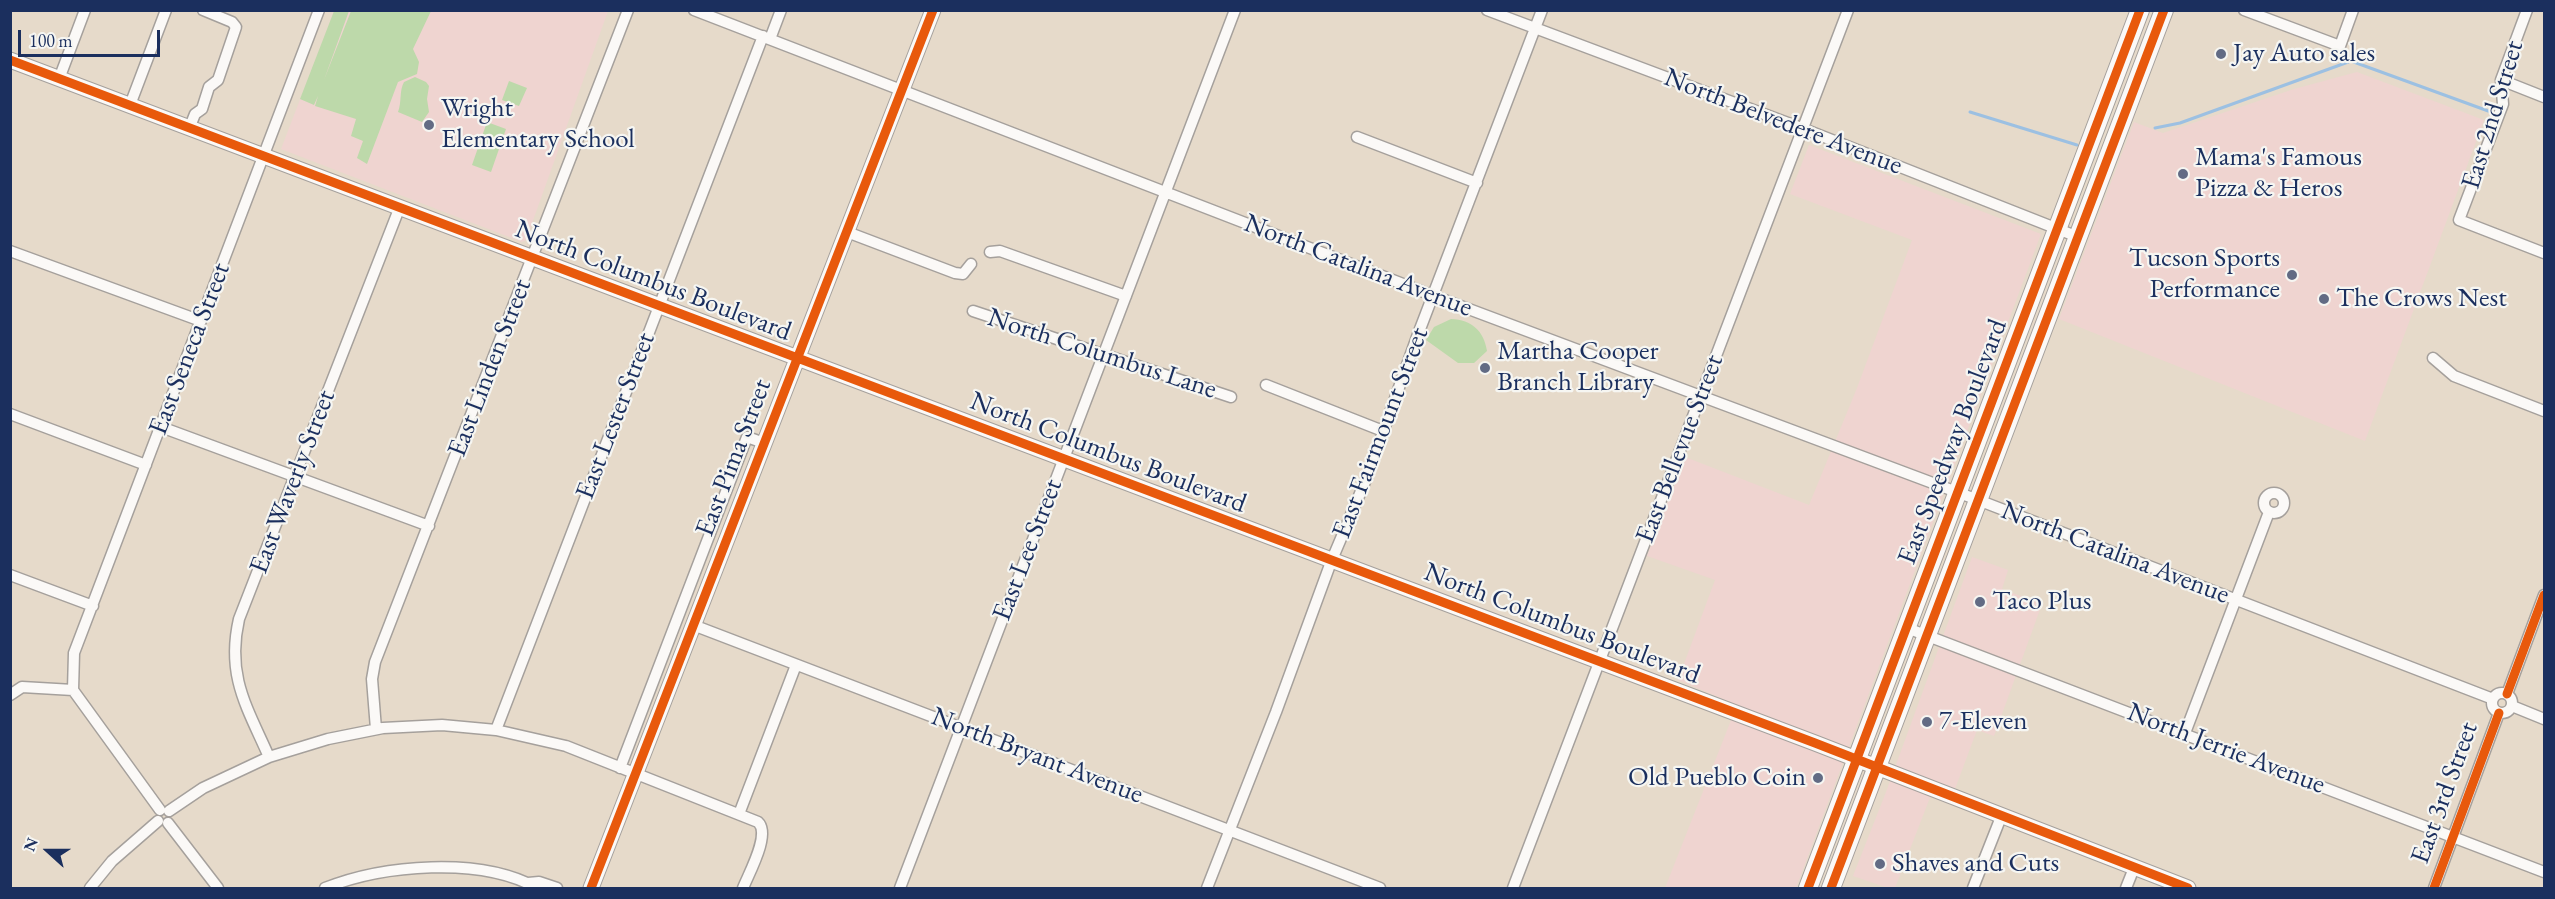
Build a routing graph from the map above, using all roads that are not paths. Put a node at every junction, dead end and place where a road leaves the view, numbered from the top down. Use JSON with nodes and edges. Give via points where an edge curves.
{"nodes":[{"id":1,"x":85,"y":10,"type":"edge"},
{"id":2,"x":166,"y":10,"type":"edge"},
{"id":3,"x":203,"y":10,"type":"edge"},
{"id":4,"x":319,"y":10,"type":"edge"},
{"id":5,"x":628,"y":10,"type":"edge"},
{"id":6,"x":694,"y":10,"type":"edge"},
{"id":7,"x":781,"y":10,"type":"edge"},
{"id":8,"x":933,"y":10,"type":"edge"},
{"id":9,"x":1235,"y":10,"type":"edge"},
{"id":10,"x":1487,"y":10,"type":"edge"},
{"id":11,"x":1542,"y":10,"type":"edge"},
{"id":12,"x":1848,"y":10,"type":"edge"},
{"id":13,"x":2140,"y":10,"type":"edge"},
{"id":14,"x":2164,"y":10,"type":"edge"},
{"id":15,"x":2244,"y":10,"type":"edge"},
{"id":16,"x":2353,"y":10,"type":"edge"},
{"id":17,"x":2527,"y":10,"type":"edge"},
{"id":18,"x":1535,"y":29,"type":"junction"},
{"id":19,"x":766,"y":38,"type":"junction"},
{"id":20,"x":10,"y":60,"type":"edge"},
{"id":21,"x":59,"y":79,"type":"junction"},
{"id":22,"x":2501,"y":80,"type":"junction"},
{"id":23,"x":901,"y":91,"type":"junction"},
{"id":24,"x":2544,"y":96,"type":"edge"},
{"id":25,"x":130,"y":105,"type":"junction"},
{"id":26,"x":189,"y":129,"type":"junction"},
{"id":27,"x":1804,"y":129,"type":"junction"},
{"id":28,"x":1357,"y":137,"type":"dead end"},
{"id":29,"x":264,"y":157,"type":"junction"},
{"id":30,"x":1477,"y":183,"type":"junction"},
{"id":31,"x":1165,"y":192,"type":"junction"},
{"id":32,"x":399,"y":209,"type":"junction"},
{"id":33,"x":2057,"y":229,"type":"junction"},
{"id":34,"x":847,"y":232,"type":"junction"},
{"id":35,"x":2078,"y":237,"type":"junction"},
{"id":36,"x":10,"y":251,"type":"edge"},
{"id":37,"x":990,"y":252,"type":"dead end"},
{"id":38,"x":2544,"y":253,"type":"edge"},
{"id":39,"x":532,"y":259,"type":"junction"},
{"id":40,"x":971,"y":264,"type":"dead end"},
{"id":41,"x":1126,"y":296,"type":"junction"},
{"id":42,"x":1434,"y":296,"type":"junction"},
{"id":43,"x":658,"y":307,"type":"junction"},
{"id":44,"x":973,"y":311,"type":"dead end"},
{"id":45,"x":201,"y":321,"type":"junction"},
{"id":46,"x":1104,"y":353,"type":"junction"},
{"id":47,"x":2433,"y":358,"type":"dead end"},
{"id":48,"x":797,"y":359,"type":"junction"},
{"id":49,"x":1266,"y":385,"type":"dead end"},
{"id":50,"x":1700,"y":396,"type":"junction"},
{"id":51,"x":1231,"y":397,"type":"dead end"},
{"id":52,"x":2544,"y":411,"type":"edge"},
{"id":53,"x":10,"y":414,"type":"edge"},
{"id":54,"x":161,"y":427,"type":"junction"},
{"id":55,"x":1383,"y":431,"type":"junction"},
{"id":56,"x":764,"y":443,"type":"junction"},
{"id":57,"x":1063,"y":460,"type":"junction"},
{"id":58,"x":146,"y":465,"type":"junction"},
{"id":59,"x":295,"y":476,"type":"junction"},
{"id":60,"x":1958,"y":493,"type":"junction"},
{"id":61,"x":1978,"y":500,"type":"junction"},
{"id":62,"x":2269,"y":512,"type":"dead end"},
{"id":63,"x":429,"y":526,"type":"junction"},
{"id":64,"x":1331,"y":562,"type":"junction"},
{"id":65,"x":10,"y":575,"type":"edge"},
{"id":66,"x":2544,"y":595,"type":"edge"},
{"id":67,"x":2235,"y":600,"type":"junction"},
{"id":68,"x":93,"y":606,"type":"junction"},
{"id":69,"x":693,"y":625,"type":"junction"},
{"id":70,"x":1907,"y":628,"type":"junction"},
{"id":71,"x":1928,"y":636,"type":"junction"},
{"id":72,"x":1599,"y":663,"type":"junction"},
{"id":73,"x":796,"y":665,"type":"junction"},
{"id":74,"x":73,"y":690,"type":"junction"},
{"id":75,"x":10,"y":694,"type":"edge"},
{"id":76,"x":2507,"y":694,"type":"junction"},
{"id":77,"x":2493,"y":699,"type":"junction"},
{"id":78,"x":2512,"y":706,"type":"junction"},
{"id":79,"x":2499,"y":712,"type":"junction"},
{"id":80,"x":2544,"y":719,"type":"edge"},
{"id":81,"x":961,"y":728,"type":"junction"},
{"id":82,"x":376,"y":729,"type":"junction"},
{"id":83,"x":496,"y":730,"type":"junction"},
{"id":84,"x":2185,"y":733,"type":"junction"},
{"id":85,"x":268,"y":757,"type":"junction"},
{"id":86,"x":1857,"y":760,"type":"junction"},
{"id":87,"x":1877,"y":767,"type":"junction"},
{"id":88,"x":620,"y":768,"type":"junction"},
{"id":89,"x":635,"y":774,"type":"junction"},
{"id":90,"x":739,"y":814,"type":"junction"},
{"id":91,"x":164,"y":816,"type":"junction"},
{"id":92,"x":2001,"y":817,"type":"junction"},
{"id":93,"x":1231,"y":830,"type":"junction"},
{"id":94,"x":2453,"y":836,"type":"junction"},
{"id":95,"x":2134,"y":868,"type":"junction"},
{"id":96,"x":2544,"y":872,"type":"edge"},
{"id":97,"x":532,"y":886,"type":"edge"},
{"id":98,"x":90,"y":888,"type":"edge"},
{"id":99,"x":218,"y":888,"type":"edge"},
{"id":100,"x":325,"y":888,"type":"edge"},
{"id":101,"x":557,"y":888,"type":"edge"},
{"id":102,"x":591,"y":888,"type":"edge"},
{"id":103,"x":743,"y":888,"type":"edge"},
{"id":104,"x":900,"y":888,"type":"edge"},
{"id":105,"x":1207,"y":888,"type":"edge"},
{"id":106,"x":1380,"y":888,"type":"edge"},
{"id":107,"x":1513,"y":888,"type":"edge"},
{"id":108,"x":1808,"y":888,"type":"edge"},
{"id":109,"x":1831,"y":888,"type":"edge"},
{"id":110,"x":1973,"y":888,"type":"edge"},
{"id":111,"x":2126,"y":888,"type":"edge"},
{"id":112,"x":2188,"y":888,"type":"edge"},
{"id":113,"x":2434,"y":888,"type":"edge"}],
"edges":[{"from":1,"to":21,"type":"street"},
{"from":2,"to":25,"type":"street"},
{"from":3,"to":26,"type":"street","via":[[232,22],[236,32],[218,80],[209,87],[202,109],[195,114]]},
{"from":4,"to":29,"type":"street","name":"East Seneca Street"},
{"from":5,"to":39,"type":"street","name":"East Linden Street"},
{"from":6,"to":19,"type":"street","name":"North Catalina Avenue"},
{"from":7,"to":19,"type":"street","name":"East Lester Street"},
{"from":8,"to":23,"type":"street","name":"East Pima Street"},
{"from":9,"to":31,"type":"street","name":"East Lee Street"},
{"from":10,"to":18,"type":"street","name":"North Belvedere Avenue"},
{"from":11,"to":18,"type":"street","name":"East Fairmount Street"},
{"from":12,"to":27,"type":"street","name":"East Bellevue Street"},
{"from":13,"to":33,"type":"main road","name":"East Speedway Boulevard"},
{"from":14,"to":35,"type":"main road","name":"East Speedway Boulevard"},
{"from":15,"to":16,"type":"street","via":[[2340,46]]},
{"from":17,"to":22,"type":"street","name":"East 2nd Street"},
{"from":18,"to":27,"type":"street","name":"North Belvedere Avenue"},
{"from":18,"to":30,"type":"street","name":"East Fairmount Street"},
{"from":19,"to":23,"type":"street","name":"North Catalina Avenue"},
{"from":19,"to":43,"type":"street","name":"East Lester Street"},
{"from":20,"to":21,"type":"street","name":"North Columbus Boulevard"},
{"from":21,"to":25,"type":"street","name":"North Columbus Boulevard"},
{"from":22,"to":24,"type":"street"},
{"from":22,"to":38,"type":"street","name":"East 2nd Street","via":[[2503,104],[2459,220]]},
{"from":23,"to":31,"type":"street","name":"North Catalina Avenue"},
{"from":23,"to":34,"type":"street","name":"East Pima Street"},
{"from":25,"to":26,"type":"street","name":"North Columbus Boulevard"},
{"from":26,"to":29,"type":"street","name":"North Columbus Boulevard"},
{"from":27,"to":33,"type":"street","name":"North Belvedere Avenue"},
{"from":27,"to":50,"type":"street","name":"East Bellevue Street"},
{"from":28,"to":30,"type":"street"},
{"from":29,"to":32,"type":"street","name":"North Columbus Boulevard"},
{"from":29,"to":45,"type":"street","name":"East Seneca Street"},
{"from":30,"to":42,"type":"street","name":"East Fairmount Street"},
{"from":31,"to":41,"type":"street","name":"East Lee Street"},
{"from":31,"to":42,"type":"street","name":"North Catalina Avenue"},
{"from":32,"to":39,"type":"street","name":"North Columbus Boulevard"},
{"from":32,"to":59,"type":"street","name":"East Waverly Street"},
{"from":33,"to":35,"type":"street","name":"North Belvedere Avenue"},
{"from":33,"to":60,"type":"main road","name":"East Speedway Boulevard"},
{"from":34,"to":40,"type":"street","via":[[955,273],[963,274]]},
{"from":34,"to":48,"type":"street","name":"East Pima Street"},
{"from":35,"to":61,"type":"main road","name":"East Speedway Boulevard"},
{"from":36,"to":45,"type":"street"},
{"from":37,"to":41,"type":"street","via":[[1000,251]]},
{"from":39,"to":43,"type":"street","name":"North Columbus Boulevard"},
{"from":39,"to":63,"type":"street","name":"East Linden Street"},
{"from":41,"to":46,"type":"street","name":"East Lee Street"},
{"from":42,"to":50,"type":"street","name":"North Catalina Avenue"},
{"from":42,"to":55,"type":"street","name":"East Fairmount Street"},
{"from":43,"to":48,"type":"street","name":"North Columbus Boulevard"},
{"from":43,"to":83,"type":"street","name":"East Lester Street"},
{"from":44,"to":46,"type":"street","name":"North Columbus Lane"},
{"from":45,"to":54,"type":"street","name":"East Seneca Street"},
{"from":46,"to":51,"type":"street","name":"North Columbus Lane"},
{"from":46,"to":57,"type":"street","name":"East Lee Street"},
{"from":47,"to":52,"type":"street","via":[[2454,376]]},
{"from":48,"to":56,"type":"street","name":"East Pima Street"},
{"from":48,"to":57,"type":"street","name":"North Columbus Boulevard"},
{"from":49,"to":55,"type":"street"},
{"from":50,"to":60,"type":"street","name":"North Catalina Avenue"},
{"from":50,"to":72,"type":"street","name":"East Bellevue Street"},
{"from":53,"to":58,"type":"street"},
{"from":54,"to":58,"type":"street","name":"East Seneca Street"},
{"from":54,"to":59,"type":"street"},
{"from":55,"to":64,"type":"street","name":"East Fairmount Street"},
{"from":56,"to":69,"type":"street","name":"East Pima Street"},
{"from":56,"to":88,"type":"street","name":"East Pima Street","via":[[747,437]]},
{"from":57,"to":64,"type":"street","name":"North Columbus Boulevard"},
{"from":57,"to":81,"type":"street","name":"East Lee Street"},
{"from":58,"to":68,"type":"street","name":"East Seneca Street"},
{"from":59,"to":63,"type":"street"},
{"from":59,"to":85,"type":"street","name":"East Waverly Street","via":[[235,638],[237,682]]},
{"from":60,"to":61,"type":"street","name":"North Catalina Avenue"},
{"from":60,"to":70,"type":"main road","name":"East Speedway Boulevard"},
{"from":61,"to":67,"type":"street","name":"North Catalina Avenue"},
{"from":61,"to":71,"type":"main road","name":"East Speedway Boulevard"},
{"from":62,"to":67,"type":"street"},
{"from":63,"to":82,"type":"street","name":"East Linden Street","via":[[375,662],[372,679]]},
{"from":64,"to":72,"type":"street","name":"North Columbus Boulevard"},
{"from":64,"to":93,"type":"street","name":"East Fairmount Street"},
{"from":65,"to":68,"type":"street"},
{"from":66,"to":76,"type":"street"},
{"from":67,"to":77,"type":"street","name":"North Catalina Avenue"},
{"from":67,"to":84,"type":"street"},
{"from":68,"to":74,"type":"street","name":"East Seneca Street","via":[[74,653]]},
{"from":69,"to":73,"type":"street","name":"North Bryant Avenue"},
{"from":69,"to":89,"type":"street","name":"East Pima Street"},
{"from":70,"to":71,"type":"street","name":"North Jerrie Avenue"},
{"from":70,"to":86,"type":"main road","name":"East Speedway Boulevard"},
{"from":71,"to":84,"type":"street","name":"North Jerrie Avenue"},
{"from":71,"to":87,"type":"main road","name":"East Speedway Boulevard"},
{"from":72,"to":86,"type":"street","name":"North Columbus Boulevard"},
{"from":72,"to":107,"type":"street","name":"East Bellevue Street"},
{"from":73,"to":81,"type":"street","name":"North Bryant Avenue"},
{"from":73,"to":90,"type":"street"},
{"from":74,"to":75,"type":"street","via":[[22,687]]},
{"from":74,"to":91,"type":"street"},
{"from":76,"to":77,"type":"street","via":[[2497,694]]},
{"from":76,"to":78,"type":"street"},
{"from":77,"to":79,"type":"street","via":[[2494,709]]},
{"from":78,"to":79,"type":"street"},
{"from":78,"to":80,"type":"street"},
{"from":79,"to":94,"type":"street","name":"East 3rd Street"},
{"from":81,"to":93,"type":"street","name":"North Bryant Avenue"},
{"from":81,"to":104,"type":"street","name":"East Lee Street"},
{"from":82,"to":83,"type":"street","via":[[442,725]]},
{"from":82,"to":85,"type":"street"},
{"from":83,"to":88,"type":"street","via":[[566,746]]},
{"from":84,"to":94,"type":"street","name":"North Jerrie Avenue"},
{"from":85,"to":91,"type":"street","via":[[203,788]]},
{"from":86,"to":87,"type":"street","name":"North Columbus Boulevard"},
{"from":86,"to":108,"type":"main road","name":"East Speedway Boulevard"},
{"from":87,"to":92,"type":"street","name":"North Columbus Boulevard"},
{"from":87,"to":109,"type":"main road","name":"East Speedway Boulevard"},
{"from":88,"to":89,"type":"street"},
{"from":89,"to":90,"type":"street"},
{"from":89,"to":102,"type":"street","name":"East Pima Street"},
{"from":90,"to":103,"type":"street","via":[[758,822],[763,829]]},
{"from":91,"to":98,"type":"street","via":[[112,861]]},
{"from":91,"to":99,"type":"street"},
{"from":92,"to":95,"type":"street","name":"North Columbus Boulevard"},
{"from":92,"to":110,"type":"street"},
{"from":93,"to":105,"type":"street","name":"East Fairmount Street"},
{"from":93,"to":106,"type":"street","name":"North Bryant Avenue"},
{"from":94,"to":96,"type":"street","name":"North Jerrie Avenue"},
{"from":94,"to":113,"type":"street","name":"East 3rd Street"},
{"from":95,"to":111,"type":"street"},
{"from":95,"to":112,"type":"street","name":"North Columbus Boulevard"},
{"from":97,"to":100,"type":"street","via":[[493,873],[420,868]]},
{"from":97,"to":101,"type":"street","via":[[539,882]]}]}
